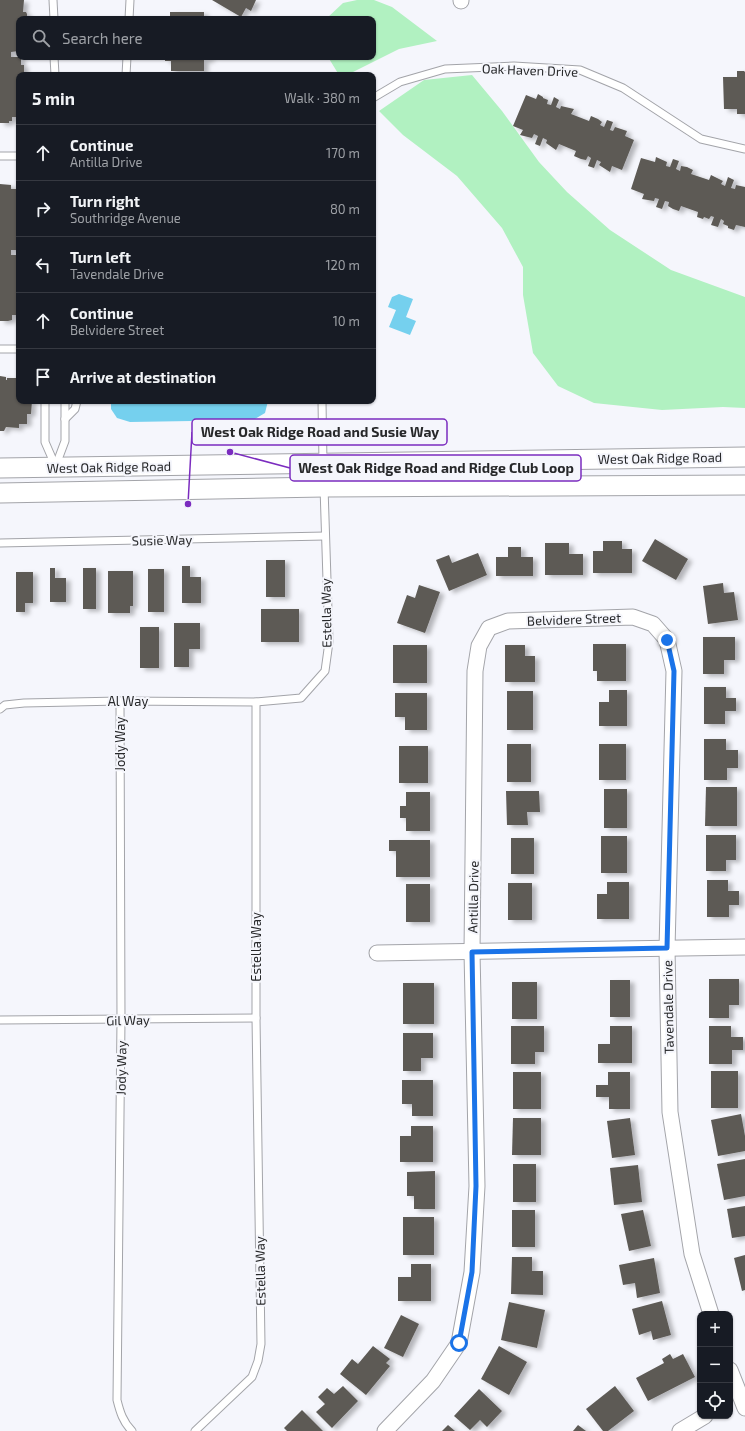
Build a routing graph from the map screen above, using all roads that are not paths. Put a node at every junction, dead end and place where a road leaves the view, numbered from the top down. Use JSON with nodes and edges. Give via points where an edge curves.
{"nodes":[{"id":1,"x":53,"y":0,"type":"edge"},
{"id":2,"x":130,"y":0,"type":"edge"},
{"id":3,"x":54,"y":16,"type":"edge"},
{"id":4,"x":129,"y":16,"type":"edge"},
{"id":5,"x":54,"y":60,"type":"edge"},
{"id":6,"x":127,"y":60,"type":"edge"},
{"id":7,"x":55,"y":72,"type":"edge"},
{"id":8,"x":126,"y":72,"type":"edge"},
{"id":9,"x":376,"y":96,"type":"edge"},
{"id":10,"x":745,"y":149,"type":"edge"},
{"id":11,"x":0,"y":156,"type":"edge"},
{"id":12,"x":16,"y":156,"type":"edge"},
{"id":13,"x":0,"y":349,"type":"edge"},
{"id":14,"x":16,"y":349,"type":"edge"},
{"id":15,"x":45,"y":404,"type":"edge"},
{"id":16,"x":65,"y":404,"type":"edge"},
{"id":17,"x":76,"y":404,"type":"edge"},
{"id":18,"x":322,"y":404,"type":"edge"},
{"id":19,"x":65,"y":419,"type":"junction"},
{"id":20,"x":745,"y":457,"type":"edge"},
{"id":21,"x":323,"y":463,"type":"junction"},
{"id":22,"x":55,"y":467,"type":"junction"},
{"id":23,"x":0,"y":468,"type":"edge"},
{"id":24,"x":745,"y":485,"type":"edge"},
{"id":25,"x":324,"y":487,"type":"junction"},
{"id":26,"x":0,"y":493,"type":"edge"},
{"id":27,"x":325,"y":536,"type":"junction"},
{"id":28,"x":0,"y":543,"type":"edge"},
{"id":29,"x":475,"y":671,"type":"joint"},
{"id":30,"x":674,"y":671,"type":"joint"},
{"id":31,"x":120,"y":701,"type":"junction"},
{"id":32,"x":256,"y":702,"type":"junction"},
{"id":33,"x":0,"y":709,"type":"edge"},
{"id":34,"x":745,"y":947,"type":"edge"},
{"id":35,"x":667,"y":948,"type":"junction"},
{"id":36,"x":472,"y":952,"type":"junction"},
{"id":37,"x":377,"y":953,"type":"dead end"},
{"id":38,"x":256,"y":1018,"type":"junction"},
{"id":39,"x":0,"y":1020,"type":"edge"},
{"id":40,"x":121,"y":1020,"type":"junction"},
{"id":41,"x":710,"y":1311,"type":"edge"},
{"id":42,"x":733,"y":1382,"type":"edge"},
{"id":43,"x":738,"y":1403,"type":"edge"},
{"id":44,"x":700,"y":1419,"type":"edge"},
{"id":45,"x":132,"y":1431,"type":"edge"},
{"id":46,"x":195,"y":1431,"type":"edge"},
{"id":47,"x":385,"y":1431,"type":"edge"},
{"id":48,"x":680,"y":1431,"type":"edge"}],
"edges":[{"from":1,"to":3,"type":"lane"},
{"from":2,"to":4,"type":"lane"},
{"from":5,"to":7,"type":"lane"},
{"from":6,"to":8,"type":"lane"},
{"from":9,"to":10,"type":"lane","name":"Oak Haven Drive","via":[[400,82],[445,68],[514,66],[580,70],[623,88],[701,139]]},
{"from":11,"to":12,"type":"lane"},
{"from":13,"to":14,"type":"lane"},
{"from":15,"to":22,"type":"lane","via":[[44,442]]},
{"from":16,"to":19,"type":"lane"},
{"from":17,"to":19,"type":"lane"},
{"from":18,"to":21,"type":"lane"},
{"from":19,"to":22,"type":"lane","via":[[64,441]]},
{"from":20,"to":21,"type":"street","name":"West Oak Ridge Road"},
{"from":21,"to":22,"type":"street","name":"West Oak Ridge Road"},
{"from":21,"to":25,"type":"street"},
{"from":22,"to":23,"type":"street","name":"West Oak Ridge Road"},
{"from":24,"to":25,"type":"street","name":"West Oak Ridge Road"},
{"from":25,"to":26,"type":"street","name":"West Oak Ridge Road"},
{"from":25,"to":27,"type":"lane","name":"Estella Way"},
{"from":27,"to":28,"type":"lane","name":"Susie Way"},
{"from":27,"to":32,"type":"lane","name":"Estella Way","via":[[329,642],[325,670],[301,698]]},
{"from":29,"to":30,"type":"street","name":"Belvidere Street","via":[[479,646],[489,628],[508,621],[633,617],[653,624],[667,640]]},
{"from":29,"to":36,"type":"street","name":"Antilla Drive"},
{"from":30,"to":35,"type":"street","name":"Tavendale Drive"},
{"from":31,"to":32,"type":"lane","name":"Al Way"},
{"from":31,"to":33,"type":"lane","name":"Al Way","via":[[24,703],[5,705]]},
{"from":31,"to":40,"type":"lane","name":"Jody Way"},
{"from":32,"to":38,"type":"lane","name":"Estella Way"},
{"from":34,"to":35,"type":"street"},
{"from":35,"to":36,"type":"street"},
{"from":35,"to":41,"type":"street","name":"Tavendale Drive","via":[[670,1112],[692,1254]]},
{"from":36,"to":37,"type":"street"},
{"from":36,"to":47,"type":"street","name":"Antilla Drive","via":[[476,1186],[471,1279],[459,1343],[433,1381]]},
{"from":38,"to":40,"type":"lane","name":"Gil Way"},
{"from":38,"to":46,"type":"lane","name":"Estella Way","via":[[261,1344],[252,1377]]},
{"from":39,"to":40,"type":"lane","name":"Gil Way"},
{"from":40,"to":45,"type":"lane","name":"Jody Way","via":[[117,1400],[120,1413]]},
{"from":42,"to":43,"type":"street"},
{"from":44,"to":48,"type":"street"}]}
